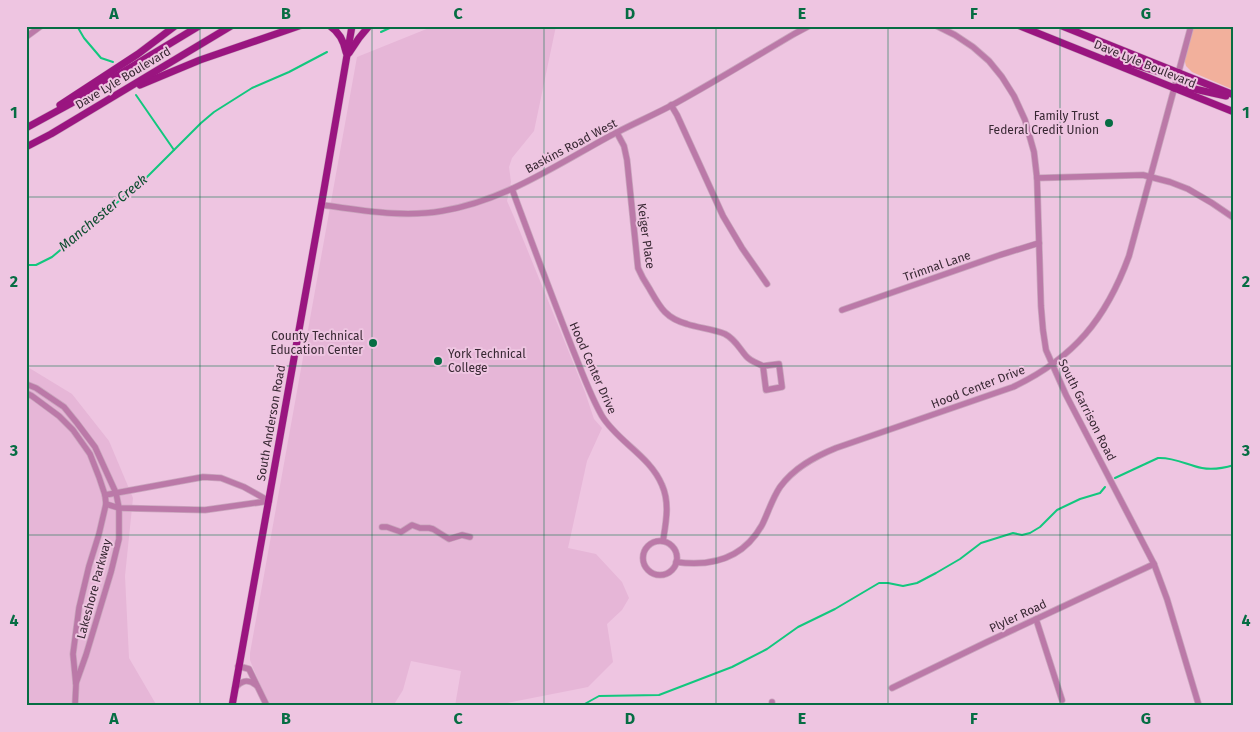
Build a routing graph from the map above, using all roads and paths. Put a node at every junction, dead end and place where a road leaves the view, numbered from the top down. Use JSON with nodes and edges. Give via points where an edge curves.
{"nodes":[{"id":1,"x":41,"y":26,"type":"edge"},
{"id":2,"x":175,"y":26,"type":"edge"},
{"id":3,"x":199,"y":26,"type":"edge"},
{"id":4,"x":230,"y":26,"type":"edge"},
{"id":5,"x":299,"y":26,"type":"edge"},
{"id":6,"x":330,"y":26,"type":"edge"},
{"id":7,"x":352,"y":26,"type":"edge"},
{"id":8,"x":369,"y":26,"type":"edge"},
{"id":9,"x":809,"y":26,"type":"edge"},
{"id":10,"x":936,"y":26,"type":"edge"},
{"id":11,"x":1020,"y":26,"type":"edge"},
{"id":12,"x":1062,"y":26,"type":"edge"},
{"id":13,"x":1191,"y":26,"type":"edge"},
{"id":14,"x":26,"y":37,"type":"edge"},
{"id":15,"x":1069,"y":46,"type":"junction"},
{"id":16,"x":347,"y":58,"type":"junction"},
{"id":17,"x":1178,"y":76,"type":"junction"},
{"id":18,"x":1174,"y":88,"type":"junction"},
{"id":19,"x":115,"y":96,"type":"junction"},
{"id":20,"x":1234,"y":96,"type":"edge"},
{"id":21,"x":671,"y":106,"type":"junction"},
{"id":22,"x":1234,"y":112,"type":"edge"},
{"id":23,"x":27,"y":127,"type":"edge"},
{"id":24,"x":617,"y":132,"type":"junction"},
{"id":25,"x":26,"y":147,"type":"edge"},
{"id":26,"x":1150,"y":177,"type":"junction"},
{"id":27,"x":1037,"y":178,"type":"junction"},
{"id":28,"x":512,"y":189,"type":"junction"},
{"id":29,"x":322,"y":205,"type":"junction"},
{"id":30,"x":1234,"y":218,"type":"edge"},
{"id":31,"x":1039,"y":243,"type":"junction"},
{"id":32,"x":767,"y":284,"type":"dead end"},
{"id":33,"x":842,"y":310,"type":"dead end"},
{"id":34,"x":1052,"y":365,"type":"junction"},
{"id":35,"x":763,"y":366,"type":"junction"},
{"id":36,"x":26,"y":384,"type":"edge"},
{"id":37,"x":26,"y":393,"type":"edge"},
{"id":38,"x":116,"y":493,"type":"junction"},
{"id":39,"x":104,"y":496,"type":"junction"},
{"id":40,"x":269,"y":501,"type":"junction"},
{"id":41,"x":106,"y":504,"type":"junction"},
{"id":42,"x":119,"y":508,"type":"junction"},
{"id":43,"x":382,"y":527,"type":"dead end"},
{"id":44,"x":470,"y":537,"type":"dead end"},
{"id":45,"x":663,"y":541,"type":"junction"},
{"id":46,"x":676,"y":562,"type":"junction"},
{"id":47,"x":1154,"y":564,"type":"junction"},
{"id":48,"x":1036,"y":620,"type":"junction"},
{"id":49,"x":238,"y":666,"type":"junction"},
{"id":50,"x":76,"y":685,"type":"junction"},
{"id":51,"x":257,"y":687,"type":"junction"},
{"id":52,"x":235,"y":688,"type":"junction"},
{"id":53,"x":892,"y":688,"type":"dead end"},
{"id":54,"x":1062,"y":700,"type":"dead end"},
{"id":55,"x":75,"y":706,"type":"edge"},
{"id":56,"x":232,"y":706,"type":"edge"},
{"id":57,"x":267,"y":706,"type":"edge"},
{"id":58,"x":1199,"y":706,"type":"edge"}],
"edges":[{"from":1,"to":14,"type":"street"},
{"from":2,"to":23,"type":"main road"},
{"from":3,"to":23,"type":"main road","name":"Dave Lyle Boulevard"},
{"from":4,"to":19,"type":"main road","name":"Dave Lyle Boulevard"},
{"from":5,"to":19,"type":"main road","via":[[188,65]]},
{"from":6,"to":16,"type":"main road","via":[[342,40]]},
{"from":7,"to":16,"type":"main road","name":"South Anderson Road"},
{"from":8,"to":16,"type":"main road"},
{"from":9,"to":21,"type":"street","name":"Baskins Road West"},
{"from":10,"to":27,"type":"street","name":"South Garrison Road","via":[[972,47],[1002,77],[1026,120]]},
{"from":11,"to":15,"type":"main road","name":"Dave Lyle Boulevard"},
{"from":12,"to":17,"type":"main road","name":"Dave Lyle Boulevard"},
{"from":13,"to":17,"type":"street","name":"Hood Center Drive"},
{"from":15,"to":17,"type":"main road"},
{"from":15,"to":18,"type":"main road","name":"Dave Lyle Boulevard"},
{"from":16,"to":29,"type":"main road","name":"South Anderson Road"},
{"from":17,"to":18,"type":"street","name":"Hood Center Drive"},
{"from":17,"to":20,"type":"main road","name":"Dave Lyle Boulevard"},
{"from":18,"to":20,"type":"main road","via":[[1181,86]]},
{"from":18,"to":22,"type":"main road","name":"Dave Lyle Boulevard"},
{"from":18,"to":26,"type":"street","name":"Hood Center Drive"},
{"from":19,"to":25,"type":"main road","name":"Dave Lyle Boulevard"},
{"from":21,"to":24,"type":"street","name":"Baskins Road West"},
{"from":21,"to":32,"type":"street","via":[[723,216]]},
{"from":24,"to":28,"type":"street","name":"Baskins Road West"},
{"from":24,"to":35,"type":"street","name":"Keiger Place","via":[[627,160],[638,268],[658,305],[675,320],[724,334],[746,356]]},
{"from":26,"to":27,"type":"street"},
{"from":26,"to":30,"type":"street","via":[[1188,189]]},
{"from":26,"to":34,"type":"street","name":"Hood Center Drive","via":[[1129,256],[1114,292],[1097,321]]},
{"from":27,"to":31,"type":"street","name":"South Garrison Road"},
{"from":28,"to":29,"type":"street","name":"Baskins Road West","via":[[463,207],[420,214],[381,213]]},
{"from":28,"to":45,"type":"street","name":"Hood Center Drive","via":[[596,404],[608,425],[648,465],[662,484],[667,509]]},
{"from":29,"to":40,"type":"main road","name":"South Anderson Road"},
{"from":31,"to":33,"type":"street","name":"Trimnal Lane"},
{"from":31,"to":34,"type":"street","name":"South Garrison Road","via":[[1043,330]]},
{"from":34,"to":46,"type":"street","name":"Hood Center Drive","via":[[1006,390],[836,448],[800,466],[781,487],[761,528],[744,547],[710,563]]},
{"from":34,"to":47,"type":"street","name":"South Garrison Road"},
{"from":35,"to":35,"type":"street","name":"Keiger Place","via":[[766,390],[782,387],[779,364]]},
{"from":36,"to":38,"type":"street","name":"Lakeshore Parkway","via":[[64,407],[77,422],[95,448]]},
{"from":37,"to":39,"type":"street","name":"Lakeshore Parkway","via":[[73,430],[90,454]]},
{"from":38,"to":39,"type":"street"},
{"from":38,"to":40,"type":"street","via":[[203,477],[221,478]]},
{"from":38,"to":42,"type":"street","name":"Lakeshore Parkway"},
{"from":39,"to":41,"type":"street","name":"Lakeshore Parkway"},
{"from":40,"to":42,"type":"street","via":[[205,510]]},
{"from":40,"to":49,"type":"main road","name":"South Anderson Road"},
{"from":41,"to":42,"type":"street"},
{"from":41,"to":50,"type":"street","name":"Lakeshore Parkway","via":[[79,608],[73,654]]},
{"from":42,"to":50,"type":"street","name":"Lakeshore Parkway","via":[[118,539],[111,572]]},
{"from":43,"to":44,"type":"street","via":[[401,532],[412,525],[433,529],[449,539],[462,535]]},
{"from":45,"to":46,"type":"street","via":[[676,551]]},
{"from":45,"to":46,"type":"street","via":[[647,546],[643,557],[646,568],[660,575],[670,571]]},
{"from":47,"to":48,"type":"street","name":"Plyler Road"},
{"from":47,"to":58,"type":"street","name":"South Garrison Road"},
{"from":48,"to":53,"type":"street","name":"Plyler Road"},
{"from":48,"to":54,"type":"street"},
{"from":49,"to":51,"type":"street","via":[[248,669]]},
{"from":49,"to":52,"type":"main road","name":"South Anderson Road"},
{"from":50,"to":55,"type":"street","name":"Lakeshore Parkway"},
{"from":51,"to":52,"type":"street","via":[[245,681]]},
{"from":51,"to":57,"type":"street"},
{"from":52,"to":56,"type":"main road","name":"South Anderson Road"}]}
